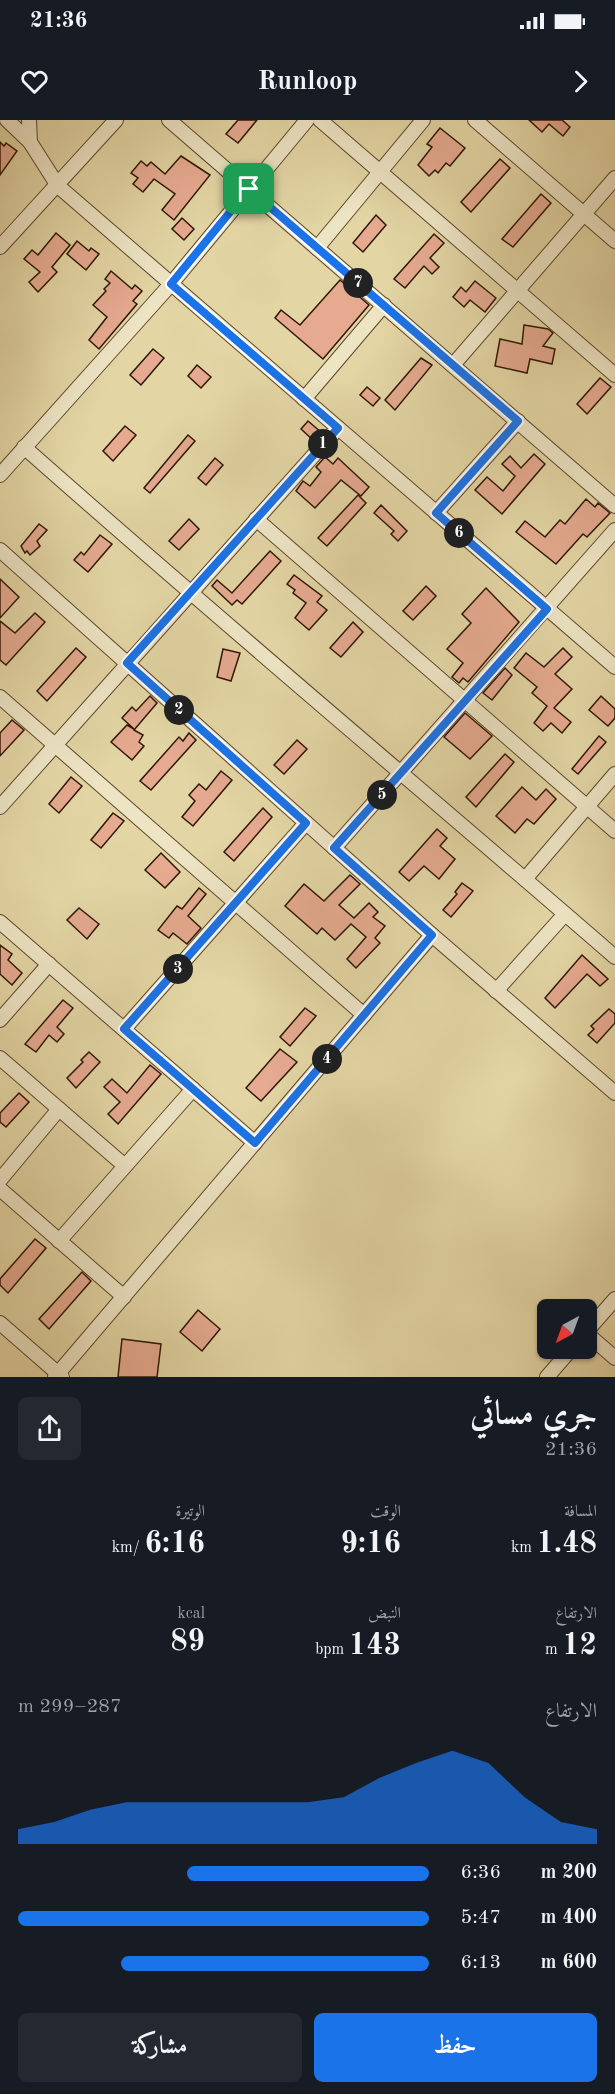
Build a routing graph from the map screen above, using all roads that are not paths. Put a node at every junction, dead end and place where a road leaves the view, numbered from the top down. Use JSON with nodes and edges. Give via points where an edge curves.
{"nodes":[{"id":1,"x":7,"y":120,"type":"edge"},
{"id":2,"x":29,"y":120,"type":"edge"},
{"id":3,"x":116,"y":120,"type":"edge"},
{"id":4,"x":169,"y":120,"type":"edge"},
{"id":5,"x":307,"y":120,"type":"edge"},
{"id":6,"x":320,"y":120,"type":"edge"},
{"id":7,"x":423,"y":120,"type":"edge"},
{"id":8,"x":475,"y":120,"type":"edge"},
{"id":9,"x":30,"y":142,"type":"junction"},
{"id":10,"x":380,"y":172,"type":"junction"},
{"id":11,"x":615,"y":178,"type":"edge"},
{"id":12,"x":58,"y":186,"type":"junction"},
{"id":13,"x":249,"y":189,"type":"junction"},
{"id":14,"x":584,"y":214,"type":"junction"},
{"id":15,"x":615,"y":241,"type":"edge"},
{"id":16,"x":0,"y":247,"type":"edge"},
{"id":17,"x":317,"y":248,"type":"junction"},
{"id":18,"x":171,"y":284,"type":"junction"},
{"id":19,"x":518,"y":291,"type":"junction"},
{"id":20,"x":384,"y":305,"type":"junction"},
{"id":21,"x":453,"y":366,"type":"junction"},
{"id":22,"x":615,"y":375,"type":"edge"},
{"id":23,"x":304,"y":399,"type":"junction"},
{"id":24,"x":518,"y":421,"type":"junction"},
{"id":25,"x":338,"y":428,"type":"junction"},
{"id":26,"x":24,"y":447,"type":"junction"},
{"id":27,"x":0,"y":475,"type":"edge"},
{"id":28,"x":615,"y":506,"type":"edge"},
{"id":29,"x":436,"y":513,"type":"junction"},
{"id":30,"x":256,"y":519,"type":"junction"},
{"id":31,"x":615,"y":530,"type":"edge"},
{"id":32,"x":0,"y":550,"type":"edge"},
{"id":33,"x":190,"y":594,"type":"junction"},
{"id":34,"x":547,"y":609,"type":"junction"},
{"id":35,"x":127,"y":663,"type":"junction"},
{"id":36,"x":615,"y":667,"type":"edge"},
{"id":37,"x":0,"y":697,"type":"edge"},
{"id":38,"x":467,"y":700,"type":"junction"},
{"id":39,"x":54,"y":746,"type":"junction"},
{"id":40,"x":402,"y":772,"type":"junction"},
{"id":41,"x":615,"y":774,"type":"edge"},
{"id":42,"x":586,"y":806,"type":"junction"},
{"id":43,"x":0,"y":807,"type":"edge"},
{"id":44,"x":306,"y":823,"type":"junction"},
{"id":45,"x":615,"y":831,"type":"edge"},
{"id":46,"x":334,"y":848,"type":"junction"},
{"id":47,"x":525,"y":879,"type":"junction"},
{"id":48,"x":236,"y":904,"type":"junction"},
{"id":49,"x":566,"y":914,"type":"junction"},
{"id":50,"x":0,"y":922,"type":"edge"},
{"id":51,"x":432,"y":935,"type":"junction"},
{"id":52,"x":615,"y":957,"type":"edge"},
{"id":53,"x":49,"y":964,"type":"junction"},
{"id":54,"x":496,"y":991,"type":"junction"},
{"id":55,"x":364,"y":1015,"type":"junction"},
{"id":56,"x":0,"y":1020,"type":"edge"},
{"id":57,"x":124,"y":1029,"type":"junction"},
{"id":58,"x":0,"y":1058,"type":"edge"},
{"id":59,"x":193,"y":1089,"type":"junction"},
{"id":60,"x":615,"y":1094,"type":"edge"},
{"id":61,"x":59,"y":1109,"type":"junction"},
{"id":62,"x":255,"y":1143,"type":"junction"},
{"id":63,"x":125,"y":1166,"type":"junction"},
{"id":64,"x":0,"y":1180,"type":"edge"},
{"id":65,"x":0,"y":1189,"type":"edge"},
{"id":66,"x":59,"y":1241,"type":"junction"},
{"id":67,"x":124,"y":1297,"type":"junction"},
{"id":68,"x":615,"y":1299,"type":"edge"},
{"id":69,"x":597,"y":1320,"type":"edge"},
{"id":70,"x":0,"y":1323,"type":"edge"},
{"id":71,"x":597,"y":1342,"type":"edge"},
{"id":72,"x":615,"y":1358,"type":"edge"},
{"id":73,"x":563,"y":1359,"type":"edge"},
{"id":74,"x":58,"y":1376,"type":"edge"},
{"id":75,"x":547,"y":1377,"type":"edge"}],
"edges":[{"from":1,"to":9,"type":"street"},
{"from":2,"to":9,"type":"street"},
{"from":3,"to":12,"type":"street"},
{"from":4,"to":13,"type":"street"},
{"from":5,"to":13,"type":"street"},
{"from":6,"to":10,"type":"street"},
{"from":7,"to":10,"type":"street"},
{"from":8,"to":14,"type":"street"},
{"from":9,"to":12,"type":"street"},
{"from":10,"to":17,"type":"street"},
{"from":10,"to":19,"type":"street"},
{"from":11,"to":14,"type":"street"},
{"from":12,"to":16,"type":"street"},
{"from":12,"to":18,"type":"street"},
{"from":13,"to":17,"type":"street"},
{"from":13,"to":18,"type":"street"},
{"from":14,"to":15,"type":"street"},
{"from":14,"to":19,"type":"street"},
{"from":17,"to":20,"type":"street"},
{"from":18,"to":23,"type":"street"},
{"from":18,"to":26,"type":"street"},
{"from":19,"to":21,"type":"street"},
{"from":19,"to":22,"type":"street"},
{"from":20,"to":21,"type":"street"},
{"from":20,"to":23,"type":"street"},
{"from":21,"to":24,"type":"street"},
{"from":23,"to":25,"type":"street"},
{"from":24,"to":28,"type":"street"},
{"from":24,"to":29,"type":"street"},
{"from":25,"to":29,"type":"street"},
{"from":25,"to":30,"type":"street"},
{"from":26,"to":27,"type":"street"},
{"from":26,"to":33,"type":"street"},
{"from":29,"to":34,"type":"street"},
{"from":30,"to":33,"type":"street"},
{"from":30,"to":38,"type":"street"},
{"from":31,"to":34,"type":"street"},
{"from":32,"to":35,"type":"street"},
{"from":33,"to":35,"type":"street"},
{"from":33,"to":40,"type":"street"},
{"from":34,"to":36,"type":"street"},
{"from":34,"to":38,"type":"street"},
{"from":35,"to":39,"type":"street"},
{"from":35,"to":44,"type":"street"},
{"from":37,"to":39,"type":"street"},
{"from":38,"to":40,"type":"street"},
{"from":38,"to":42,"type":"street"},
{"from":39,"to":43,"type":"street"},
{"from":39,"to":48,"type":"street"},
{"from":40,"to":46,"type":"street"},
{"from":40,"to":47,"type":"street"},
{"from":41,"to":42,"type":"street"},
{"from":42,"to":45,"type":"street"},
{"from":42,"to":47,"type":"street"},
{"from":44,"to":46,"type":"street"},
{"from":44,"to":48,"type":"street"},
{"from":46,"to":51,"type":"street"},
{"from":47,"to":49,"type":"street"},
{"from":48,"to":55,"type":"street"},
{"from":48,"to":57,"type":"street"},
{"from":49,"to":52,"type":"street"},
{"from":49,"to":54,"type":"street"},
{"from":50,"to":53,"type":"street"},
{"from":51,"to":54,"type":"street"},
{"from":51,"to":55,"type":"street"},
{"from":53,"to":56,"type":"street"},
{"from":53,"to":57,"type":"street"},
{"from":54,"to":60,"type":"street"},
{"from":55,"to":62,"type":"street"},
{"from":57,"to":59,"type":"street"},
{"from":58,"to":61,"type":"street"},
{"from":59,"to":62,"type":"street"},
{"from":59,"to":63,"type":"street"},
{"from":61,"to":63,"type":"street"},
{"from":61,"to":64,"type":"street"},
{"from":62,"to":67,"type":"street"},
{"from":63,"to":66,"type":"street"},
{"from":65,"to":66,"type":"street"},
{"from":66,"to":67,"type":"street"},
{"from":67,"to":74,"type":"street"},
{"from":68,"to":69,"type":"street"},
{"from":70,"to":74,"type":"street"},
{"from":71,"to":72,"type":"street"},
{"from":73,"to":75,"type":"street"}]}
